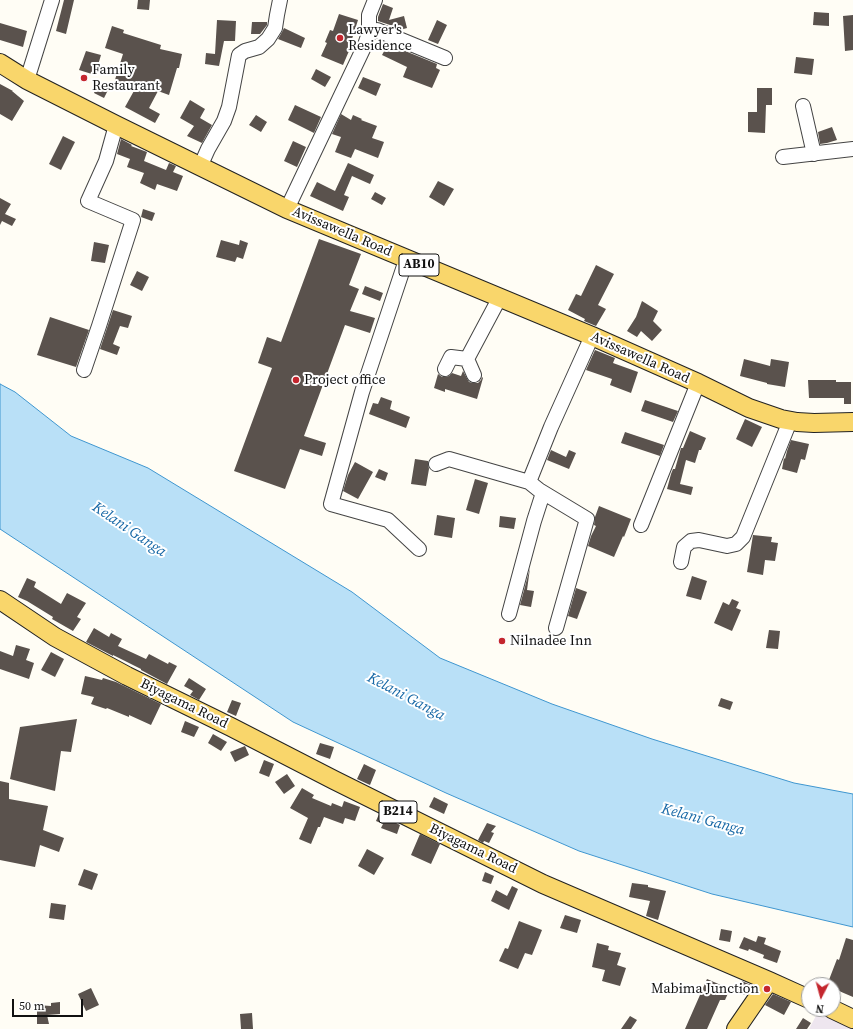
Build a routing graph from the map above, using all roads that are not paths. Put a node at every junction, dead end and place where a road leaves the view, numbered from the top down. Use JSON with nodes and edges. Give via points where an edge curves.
{"nodes":[{"id":1,"x":52,"y":0,"type":"edge"},
{"id":2,"x":280,"y":0,"type":"edge"},
{"id":3,"x":374,"y":0,"type":"edge"},
{"id":4,"x":369,"y":33,"type":"junction"},
{"id":5,"x":445,"y":58,"type":"dead end"},
{"id":6,"x":1,"y":67,"type":"edge"},
{"id":7,"x":27,"y":80,"type":"junction"},
{"id":8,"x":803,"y":106,"type":"dead end"},
{"id":9,"x":116,"y":125,"type":"junction"},
{"id":10,"x":853,"y":149,"type":"edge"},
{"id":11,"x":814,"y":154,"type":"junction"},
{"id":12,"x":783,"y":157,"type":"dead end"},
{"id":13,"x":200,"y":167,"type":"junction"},
{"id":14,"x":287,"y":209,"type":"junction"},
{"id":15,"x":406,"y":260,"type":"junction"},
{"id":16,"x":500,"y":297,"type":"junction"},
{"id":17,"x":592,"y":336,"type":"junction"},
{"id":18,"x":467,"y":359,"type":"junction"},
{"id":19,"x":445,"y":369,"type":"dead end"},
{"id":20,"x":84,"y":370,"type":"dead end"},
{"id":21,"x":474,"y":375,"type":"dead end"},
{"id":22,"x":698,"y":383,"type":"junction"},
{"id":23,"x":790,"y":420,"type":"junction"},
{"id":24,"x":853,"y":422,"type":"edge"},
{"id":25,"x":436,"y":464,"type":"dead end"},
{"id":26,"x":529,"y":482,"type":"junction"},
{"id":27,"x":543,"y":492,"type":"junction"},
{"id":28,"x":641,"y":525,"type":"dead end"},
{"id":29,"x":419,"y":549,"type":"dead end"},
{"id":30,"x":681,"y":562,"type":"dead end"},
{"id":31,"x":0,"y":600,"type":"edge"},
{"id":32,"x":509,"y":614,"type":"dead end"},
{"id":33,"x":556,"y":628,"type":"dead end"},
{"id":34,"x":769,"y":981,"type":"junction"},
{"id":35,"x":801,"y":995,"type":"edge"},
{"id":36,"x":841,"y":1013,"type":"edge"},
{"id":37,"x":853,"y":1019,"type":"edge"},
{"id":38,"x":736,"y":1029,"type":"edge"}],
"edges":[{"from":1,"to":7,"type":"street"},
{"from":2,"to":13,"type":"street","via":[[275,28],[268,39],[258,47],[239,55],[224,121]]},
{"from":3,"to":4,"type":"street","via":[[369,15]]},
{"from":4,"to":5,"type":"street","via":[[377,30]]},
{"from":4,"to":14,"type":"street"},
{"from":6,"to":7,"type":"main road","name":"Avissawella Road","number":"AB10"},
{"from":7,"to":9,"type":"main road","name":"Avissawella Road","number":"AB10"},
{"from":8,"to":11,"type":"street"},
{"from":9,"to":13,"type":"main road","name":"Avissawella Road","number":"AB10"},
{"from":9,"to":20,"type":"street","via":[[106,161],[88,201],[133,220]]},
{"from":10,"to":11,"type":"street"},
{"from":11,"to":12,"type":"street"},
{"from":13,"to":14,"type":"main road","name":"Avissawella Road","number":"AB10"},
{"from":14,"to":15,"type":"main road","name":"Avissawella Road","number":"AB10"},
{"from":15,"to":16,"type":"main road","name":"Avissawella Road","number":"AB10"},
{"from":15,"to":29,"type":"street","via":[[362,392],[331,504],[388,520]]},
{"from":16,"to":17,"type":"main road","name":"Avissawella Road","number":"AB10"},
{"from":16,"to":18,"type":"street"},
{"from":17,"to":22,"type":"main road","name":"Avissawella Road","number":"AB10"},
{"from":17,"to":26,"type":"street"},
{"from":18,"to":19,"type":"street","via":[[452,357]]},
{"from":18,"to":21,"type":"street"},
{"from":22,"to":23,"type":"main road","name":"Avissawella Road","number":"AB10","via":[[749,408]]},
{"from":22,"to":28,"type":"street"},
{"from":23,"to":24,"type":"main road","name":"Avissawella Road","number":"AB10","via":[[814,423]]},
{"from":23,"to":30,"type":"street","via":[[743,537],[736,544],[727,546],[699,540],[691,541],[684,547]]},
{"from":25,"to":26,"type":"street","via":[[449,459]]},
{"from":26,"to":27,"type":"street"},
{"from":27,"to":32,"type":"street"},
{"from":27,"to":33,"type":"street","via":[[587,519]]},
{"from":31,"to":34,"type":"main road","name":"Biyagama Road","number":"B214","via":[[55,637],[127,676],[431,829],[543,884]]},
{"from":34,"to":35,"type":"main road","name":"Biyagama Road","number":"B214"},
{"from":34,"to":38,"type":"main road"},
{"from":36,"to":37,"type":"main road"}]}
